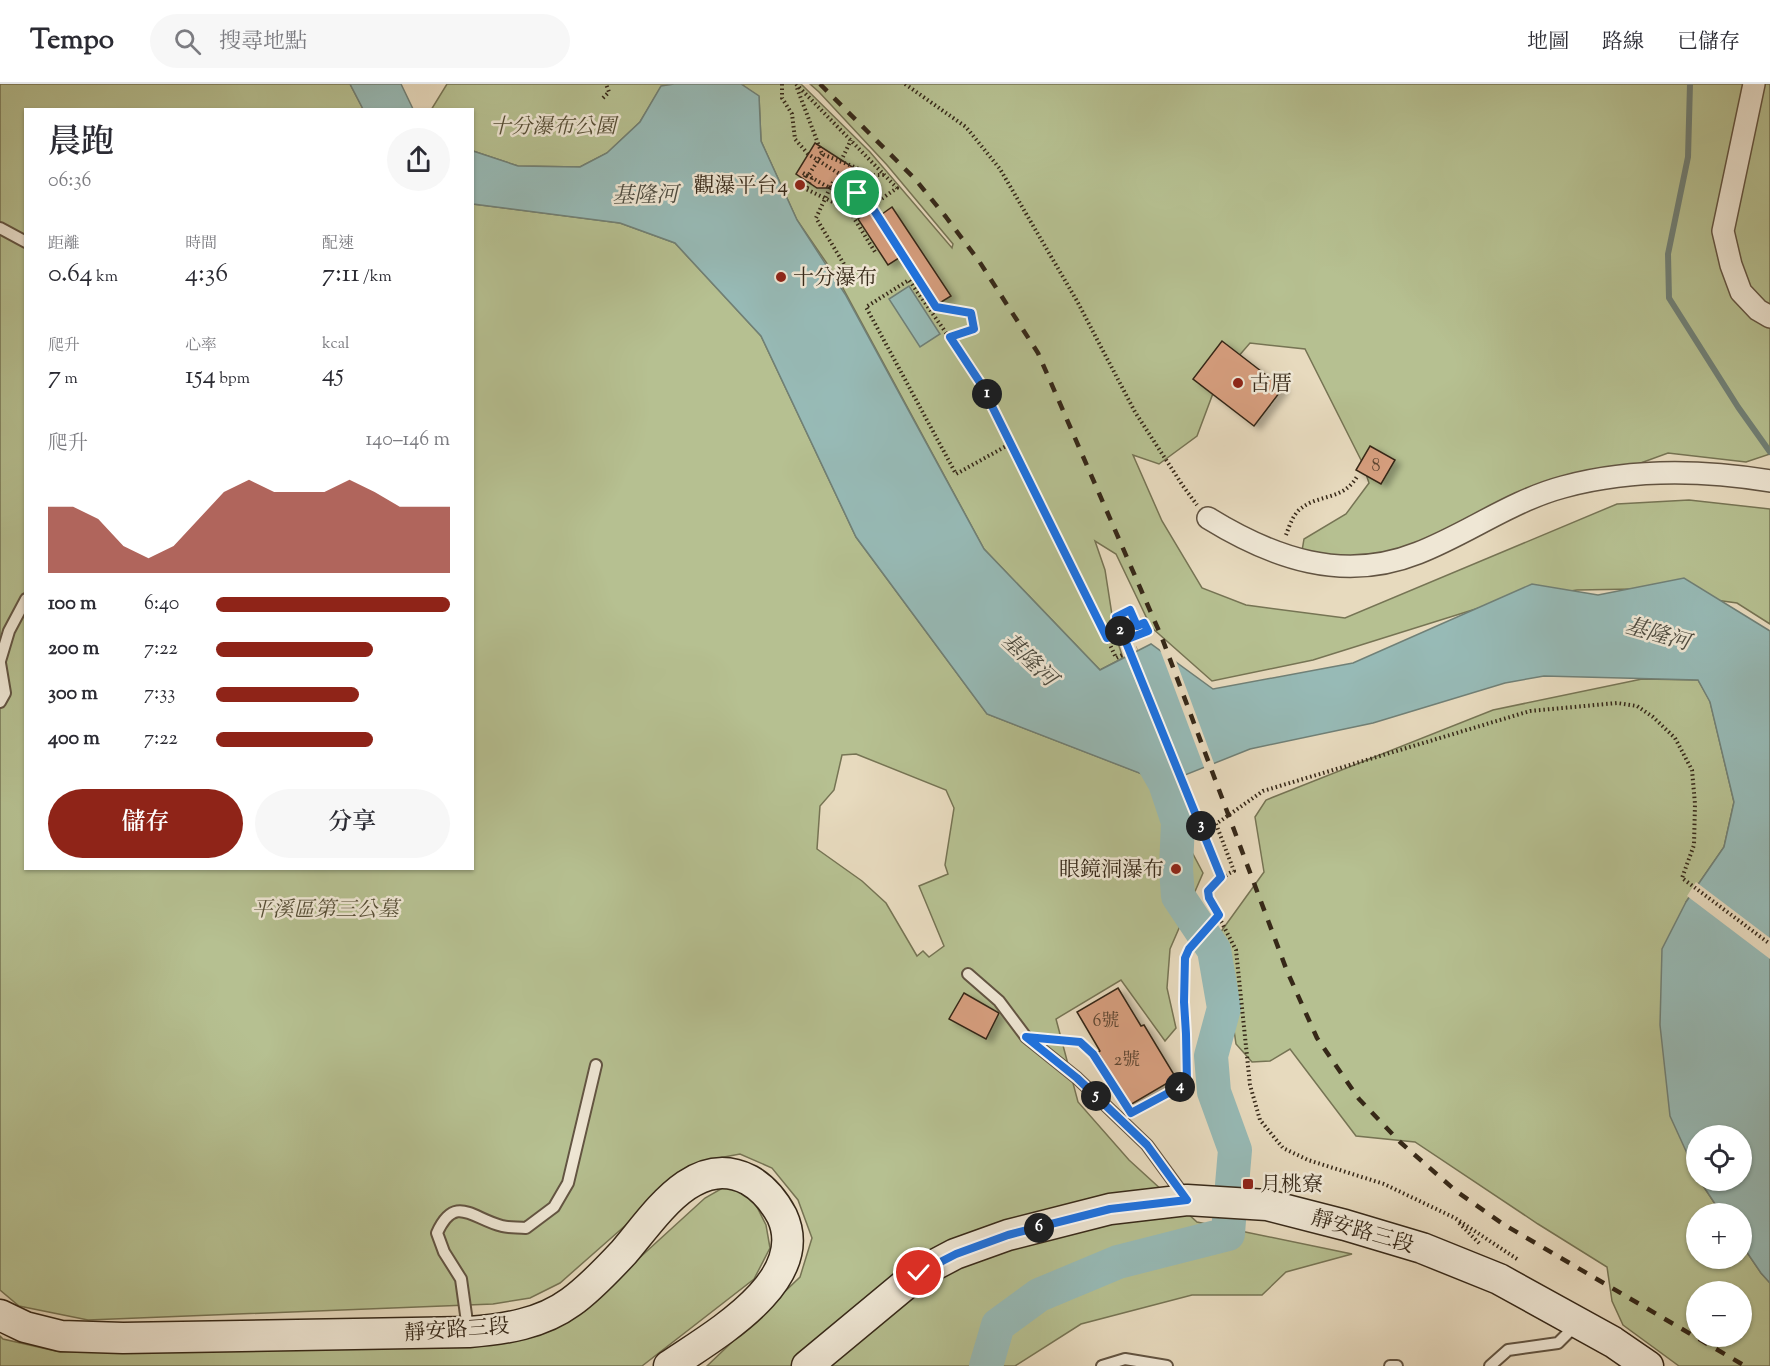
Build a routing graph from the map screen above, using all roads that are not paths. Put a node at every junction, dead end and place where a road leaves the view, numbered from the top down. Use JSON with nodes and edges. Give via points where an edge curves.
{"nodes":[{"id":1,"x":1754,"y":84,"type":"edge"},
{"id":2,"x":0,"y":228,"type":"edge"},
{"id":3,"x":24,"y":241,"type":"edge"},
{"id":4,"x":1770,"y":317,"type":"edge"},
{"id":5,"x":1770,"y":481,"type":"edge"},
{"id":6,"x":1208,"y":518,"type":"road end"},
{"id":7,"x":24,"y":603,"type":"edge"},
{"id":8,"x":0,"y":662,"type":"edge"},
{"id":9,"x":0,"y":702,"type":"edge"},
{"id":10,"x":968,"y":974,"type":"dead end"},
{"id":11,"x":596,"y":1065,"type":"dead end"},
{"id":12,"x":1187,"y":1200,"type":"junction"},
{"id":13,"x":0,"y":1315,"type":"edge"},
{"id":14,"x":1578,"y":1323,"type":"junction"},
{"id":15,"x":469,"y":1332,"type":"junction"},
{"id":16,"x":669,"y":1366,"type":"edge"},
{"id":17,"x":807,"y":1366,"type":"edge"},
{"id":18,"x":1102,"y":1366,"type":"edge"},
{"id":19,"x":1167,"y":1366,"type":"edge"},
{"id":20,"x":1390,"y":1366,"type":"edge"},
{"id":21,"x":1397,"y":1366,"type":"edge"},
{"id":22,"x":1490,"y":1366,"type":"edge"},
{"id":23,"x":1648,"y":1366,"type":"edge"}],
"edges":[{"from":1,"to":4,"type":"street","via":[[1723,231],[1741,292]]},
{"from":2,"to":3,"type":"lane"},
{"from":5,"to":6,"type":"street","via":[[1735,475],[1671,474],[1615,478],[1562,488],[1522,503],[1418,554],[1383,564],[1341,568],[1280,553],[1233,534]]},
{"from":7,"to":8,"type":"lane","via":[[9,631]]},
{"from":8,"to":9,"type":"lane","via":[[5,693]]},
{"from":10,"to":12,"type":"lane","via":[[999,1001],[1026,1037],[1077,1078],[1147,1145]]},
{"from":11,"to":15,"type":"lane","via":[[568,1183],[554,1207],[526,1228],[502,1226],[469,1211],[453,1212],[439,1227],[437,1233],[444,1252],[461,1279]]},
{"from":12,"to":14,"type":"main road","name":"靜安路三段","via":[[1267,1205],[1422,1248],[1499,1279]]},
{"from":12,"to":17,"type":"main road","name":"靜安路三段","via":[[1110,1209],[1008,1235],[956,1254],[919,1273]]},
{"from":13,"to":15,"type":"main road","name":"靜安路三段","via":[[25,1327],[61,1336]]},
{"from":14,"to":22,"type":"lane","via":[[1558,1343],[1508,1350]]},
{"from":14,"to":23,"type":"main road","name":"靜安路三段"},
{"from":15,"to":16,"type":"main road","name":"靜安路三段","via":[[502,1329],[552,1314],[572,1302],[622,1253],[667,1200],[699,1178],[720,1172],[740,1175],[760,1186],[776,1203],[789,1239],[782,1266],[750,1309]]},
{"from":18,"to":19,"type":"lane","via":[[1125,1359]]},
{"from":20,"to":21,"type":"lane"}]}
